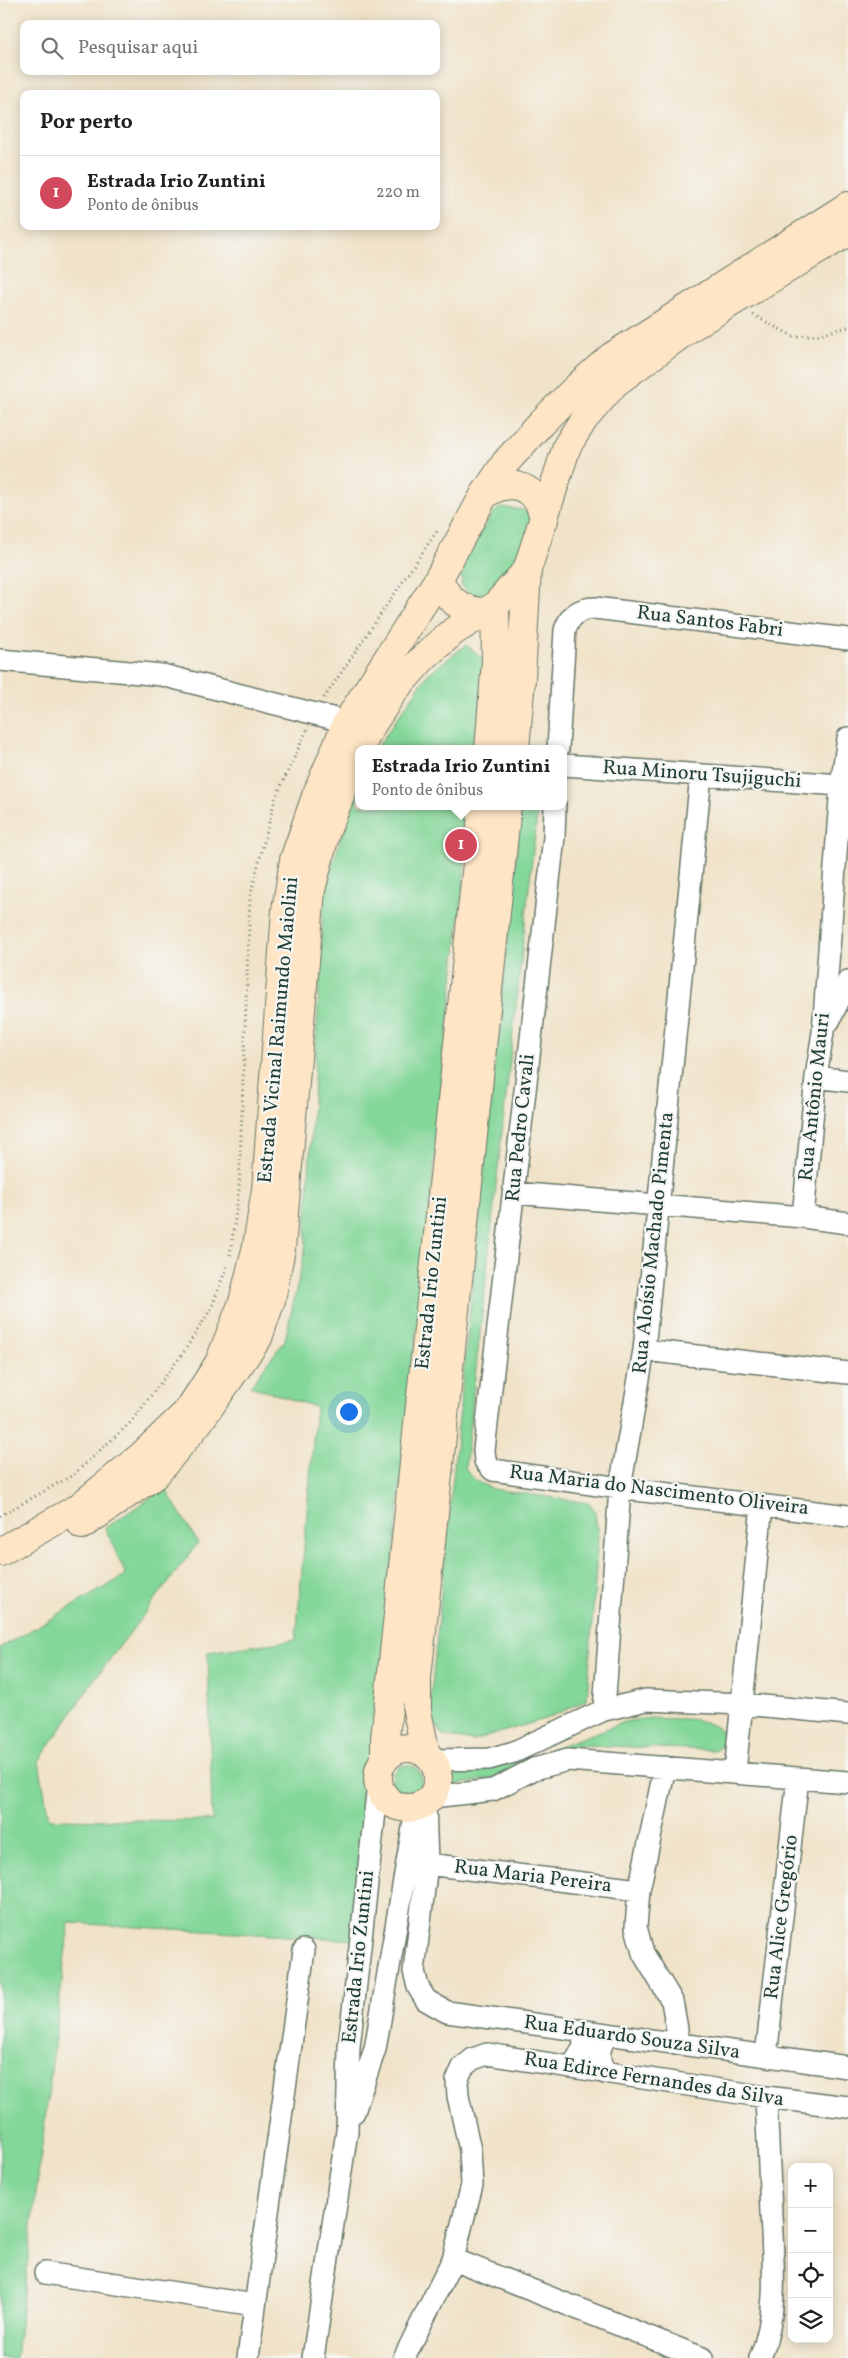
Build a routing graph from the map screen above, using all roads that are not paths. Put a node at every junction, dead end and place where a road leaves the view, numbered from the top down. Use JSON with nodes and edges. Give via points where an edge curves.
{"nodes":[{"id":1,"x":848,"y":206,"type":"edge"},
{"id":2,"x":848,"y":232,"type":"edge"},
{"id":3,"x":484,"y":495,"type":"junction"},
{"id":4,"x":544,"y":520,"type":"junction"},
{"id":5,"x":527,"y":570,"type":"junction"},
{"id":6,"x":439,"y":578,"type":"junction"},
{"id":7,"x":489,"y":609,"type":"junction"},
{"id":8,"x":848,"y":639,"type":"edge"},
{"id":9,"x":0,"y":660,"type":"edge"},
{"id":10,"x":347,"y":722,"type":"junction"},
{"id":11,"x":848,"y":738,"type":"edge"},
{"id":12,"x":362,"y":745,"type":"edge"},
{"id":13,"x":489,"y":745,"type":"edge"},
{"id":14,"x":515,"y":745,"type":"edge"},
{"id":15,"x":558,"y":745,"type":"edge"},
{"id":16,"x":355,"y":760,"type":"edge"},
{"id":17,"x":567,"y":765,"type":"edge"},
{"id":18,"x":701,"y":775,"type":"junction"},
{"id":19,"x":841,"y":786,"type":"junction"},
{"id":20,"x":483,"y":810,"type":"edge"},
{"id":21,"x":507,"y":810,"type":"edge"},
{"id":22,"x":555,"y":810,"type":"edge"},
{"id":23,"x":848,"y":981,"type":"edge"},
{"id":24,"x":824,"y":1032,"type":"junction"},
{"id":25,"x":816,"y":1077,"type":"junction"},
{"id":26,"x":848,"y":1081,"type":"edge"},
{"id":27,"x":514,"y":1193,"type":"junction"},
{"id":28,"x":658,"y":1205,"type":"junction"},
{"id":29,"x":803,"y":1217,"type":"junction"},
{"id":30,"x":848,"y":1223,"type":"edge"},
{"id":31,"x":644,"y":1350,"type":"junction"},
{"id":32,"x":848,"y":1373,"type":"edge"},
{"id":33,"x":484,"y":1450,"type":"joint"},
{"id":34,"x":620,"y":1488,"type":"junction"},
{"id":35,"x":762,"y":1505,"type":"junction"},
{"id":36,"x":848,"y":1516,"type":"edge"},
{"id":37,"x":0,"y":1552,"type":"edge"},
{"id":38,"x":0,"y":1572,"type":"edge"},
{"id":39,"x":743,"y":1704,"type":"junction"},
{"id":40,"x":604,"y":1710,"type":"junction"},
{"id":41,"x":848,"y":1714,"type":"edge"},
{"id":42,"x":429,"y":1757,"type":"junction"},
{"id":43,"x":665,"y":1767,"type":"junction"},
{"id":44,"x":382,"y":1772,"type":"junction"},
{"id":45,"x":735,"y":1772,"type":"junction"},
{"id":46,"x":798,"y":1778,"type":"junction"},
{"id":47,"x":848,"y":1782,"type":"edge"},
{"id":48,"x":425,"y":1803,"type":"junction"},
{"id":49,"x":427,"y":1864,"type":"junction"},
{"id":50,"x":639,"y":1890,"type":"junction"},
{"id":51,"x":304,"y":1950,"type":"dead end"},
{"id":52,"x":584,"y":2031,"type":"junction"},
{"id":53,"x":608,"y":2034,"type":"junction"},
{"id":54,"x":676,"y":2044,"type":"junction"},
{"id":55,"x":766,"y":2056,"type":"junction"},
{"id":56,"x":572,"y":2067,"type":"junction"},
{"id":57,"x":848,"y":2067,"type":"edge"},
{"id":58,"x":605,"y":2073,"type":"junction"},
{"id":59,"x":766,"y":2098,"type":"junction"},
{"id":60,"x":848,"y":2107,"type":"edge"},
{"id":61,"x":347,"y":2131,"type":"junction"},
{"id":62,"x":453,"y":2258,"type":"junction"},
{"id":63,"x":45,"y":2273,"type":"dead end"},
{"id":64,"x":255,"y":2305,"type":"junction"},
{"id":65,"x":248,"y":2358,"type":"edge"},
{"id":66,"x":313,"y":2358,"type":"edge"},
{"id":67,"x":404,"y":2358,"type":"edge"},
{"id":68,"x":702,"y":2358,"type":"edge"},
{"id":69,"x":760,"y":2358,"type":"edge"}],
"edges":[{"from":1,"to":3,"type":"main road","name":"Estrada Vicinal Raimundo Maiolini","via":[[611,357],[541,423],[506,462]]},
{"from":2,"to":4,"type":"main road","via":[[694,325],[614,383],[584,419],[567,446]]},
{"from":3,"to":4,"type":"main road","via":[[505,485],[528,490],[542,508]]},
{"from":3,"to":6,"type":"main road","name":"Estrada Vicinal Raimundo Maiolini"},
{"from":4,"to":5,"type":"main road"},
{"from":5,"to":7,"type":"main road"},
{"from":5,"to":14,"type":"main road"},
{"from":6,"to":7,"type":"main road","via":[[443,589],[459,606]]},
{"from":6,"to":10,"type":"main road","name":"Estrada Vicinal Raimundo Maiolini"},
{"from":7,"to":12,"type":"main road","via":[[454,630],[424,657],[401,683]]},
{"from":7,"to":13,"type":"main road","via":[[496,660]]},
{"from":8,"to":15,"type":"street","name":"Rua Santos Fabri","via":[[595,608],[582,610],[574,614],[565,630]]},
{"from":9,"to":10,"type":"street","via":[[162,675]]},
{"from":10,"to":37,"type":"main road","name":"Estrada Vicinal Raimundo Maiolini","via":[[294,860],[286,910],[264,1199],[257,1246],[243,1302],[219,1363],[188,1411],[140,1457],[78,1508]]},
{"from":11,"to":19,"type":"street","name":"Rua Antônio Mauri"},
{"from":16,"to":38,"type":"main road","name":"Estrada Vicinal Raimundo Maiolini","via":[[326,831],[311,890],[282,1250],[271,1300],[258,1338],[199,1422],[155,1475],[94,1518]]},
{"from":17,"to":18,"type":"street","name":"Rua Minoru Tsujiguchi"},
{"from":18,"to":19,"type":"street","name":"Rua Minoru Tsujiguchi"},
{"from":18,"to":28,"type":"street","name":"Rua Aloísio Machado Pimenta"},
{"from":19,"to":24,"type":"street","name":"Rua Antônio Mauri"},
{"from":20,"to":44,"type":"main road","name":"Estrada Irio Zuntini"},
{"from":21,"to":42,"type":"main road","name":"Estrada Irio Zuntini","via":[[417,1678],[418,1711]]},
{"from":22,"to":27,"type":"street","name":"Rua Pedro Cavali"},
{"from":23,"to":24,"type":"street"},
{"from":24,"to":25,"type":"street","name":"Rua Antônio Mauri"},
{"from":25,"to":26,"type":"street"},
{"from":25,"to":29,"type":"street","name":"Rua Antônio Mauri"},
{"from":27,"to":28,"type":"street"},
{"from":27,"to":33,"type":"street","name":"Rua Pedro Cavali"},
{"from":28,"to":29,"type":"street"},
{"from":28,"to":31,"type":"street","name":"Rua Aloísio Machado Pimenta"},
{"from":29,"to":30,"type":"street"},
{"from":31,"to":32,"type":"street"},
{"from":31,"to":34,"type":"street","name":"Rua Aloísio Machado Pimenta"},
{"from":33,"to":34,"type":"street","name":"Rua Maria do Nascimento Oliveira","via":[[485,1461],[493,1470]]},
{"from":34,"to":35,"type":"street","name":"Rua Maria do Nascimento Oliveira"},
{"from":34,"to":40,"type":"street","name":"Rua Aloísio Machado Pimenta"},
{"from":35,"to":36,"type":"street","name":"Rua Maria do Nascimento Oliveira"},
{"from":35,"to":39,"type":"street"},
{"from":39,"to":40,"type":"street","via":[[646,1700]]},
{"from":39,"to":41,"type":"street"},
{"from":39,"to":45,"type":"street"},
{"from":40,"to":42,"type":"street","via":[[514,1752],[489,1759]]},
{"from":42,"to":44,"type":"main road","via":[[409,1748],[392,1753]]},
{"from":42,"to":48,"type":"main road","via":[[439,1778]]},
{"from":43,"to":45,"type":"street"},
{"from":43,"to":48,"type":"street","via":[[568,1760],[534,1769],[493,1790]]},
{"from":43,"to":50,"type":"street"},
{"from":44,"to":48,"type":"main road","via":[[382,1793],[392,1804],[406,1809]]},
{"from":44,"to":61,"type":"street","name":"Estrada Irio Zuntini","via":[[349,2048]]},
{"from":45,"to":46,"type":"street"},
{"from":46,"to":47,"type":"street"},
{"from":46,"to":55,"type":"street","name":"Rua Alice Gregório"},
{"from":48,"to":49,"type":"street"},
{"from":48,"to":61,"type":"street","name":"Estrada Irio Zuntini","via":[[375,2049]]},
{"from":49,"to":50,"type":"street","name":"Rua Maria Pereira"},
{"from":49,"to":52,"type":"street","name":"Rua Eduardo Souza Silva","via":[[414,1963],[415,1979],[432,2005],[447,2012]]},
{"from":50,"to":54,"type":"street","via":[[636,1913],[639,1941],[672,2001],[678,2029]]},
{"from":51,"to":64,"type":"street"},
{"from":52,"to":53,"type":"street","name":"Rua Eduardo Souza Silva"},
{"from":52,"to":56,"type":"street","via":[[584,2047]]},
{"from":53,"to":54,"type":"street","name":"Rua Eduardo Souza Silva"},
{"from":53,"to":58,"type":"street","via":[[599,2057]]},
{"from":54,"to":55,"type":"street","name":"Rua Eduardo Souza Silva"},
{"from":55,"to":57,"type":"street","name":"Rua Eduardo Souza Silva"},
{"from":56,"to":58,"type":"street","name":"Rua Edirce Fernandes da Silva"},
{"from":56,"to":62,"type":"street","name":"Rua Edirce Fernandes da Silva","via":[[487,2054],[473,2058],[464,2067],[457,2080],[458,2096],[470,2150],[472,2185]]},
{"from":58,"to":59,"type":"street","name":"Rua Edirce Fernandes da Silva"},
{"from":59,"to":60,"type":"street","name":"Rua Edirce Fernandes da Silva"},
{"from":59,"to":69,"type":"street","via":[[773,2268],[772,2306]]},
{"from":61,"to":66,"type":"street","name":"Estrada Irio Zuntini"},
{"from":62,"to":67,"type":"street"},
{"from":62,"to":68,"type":"street"},
{"from":63,"to":64,"type":"street"},
{"from":64,"to":65,"type":"street"}]}
